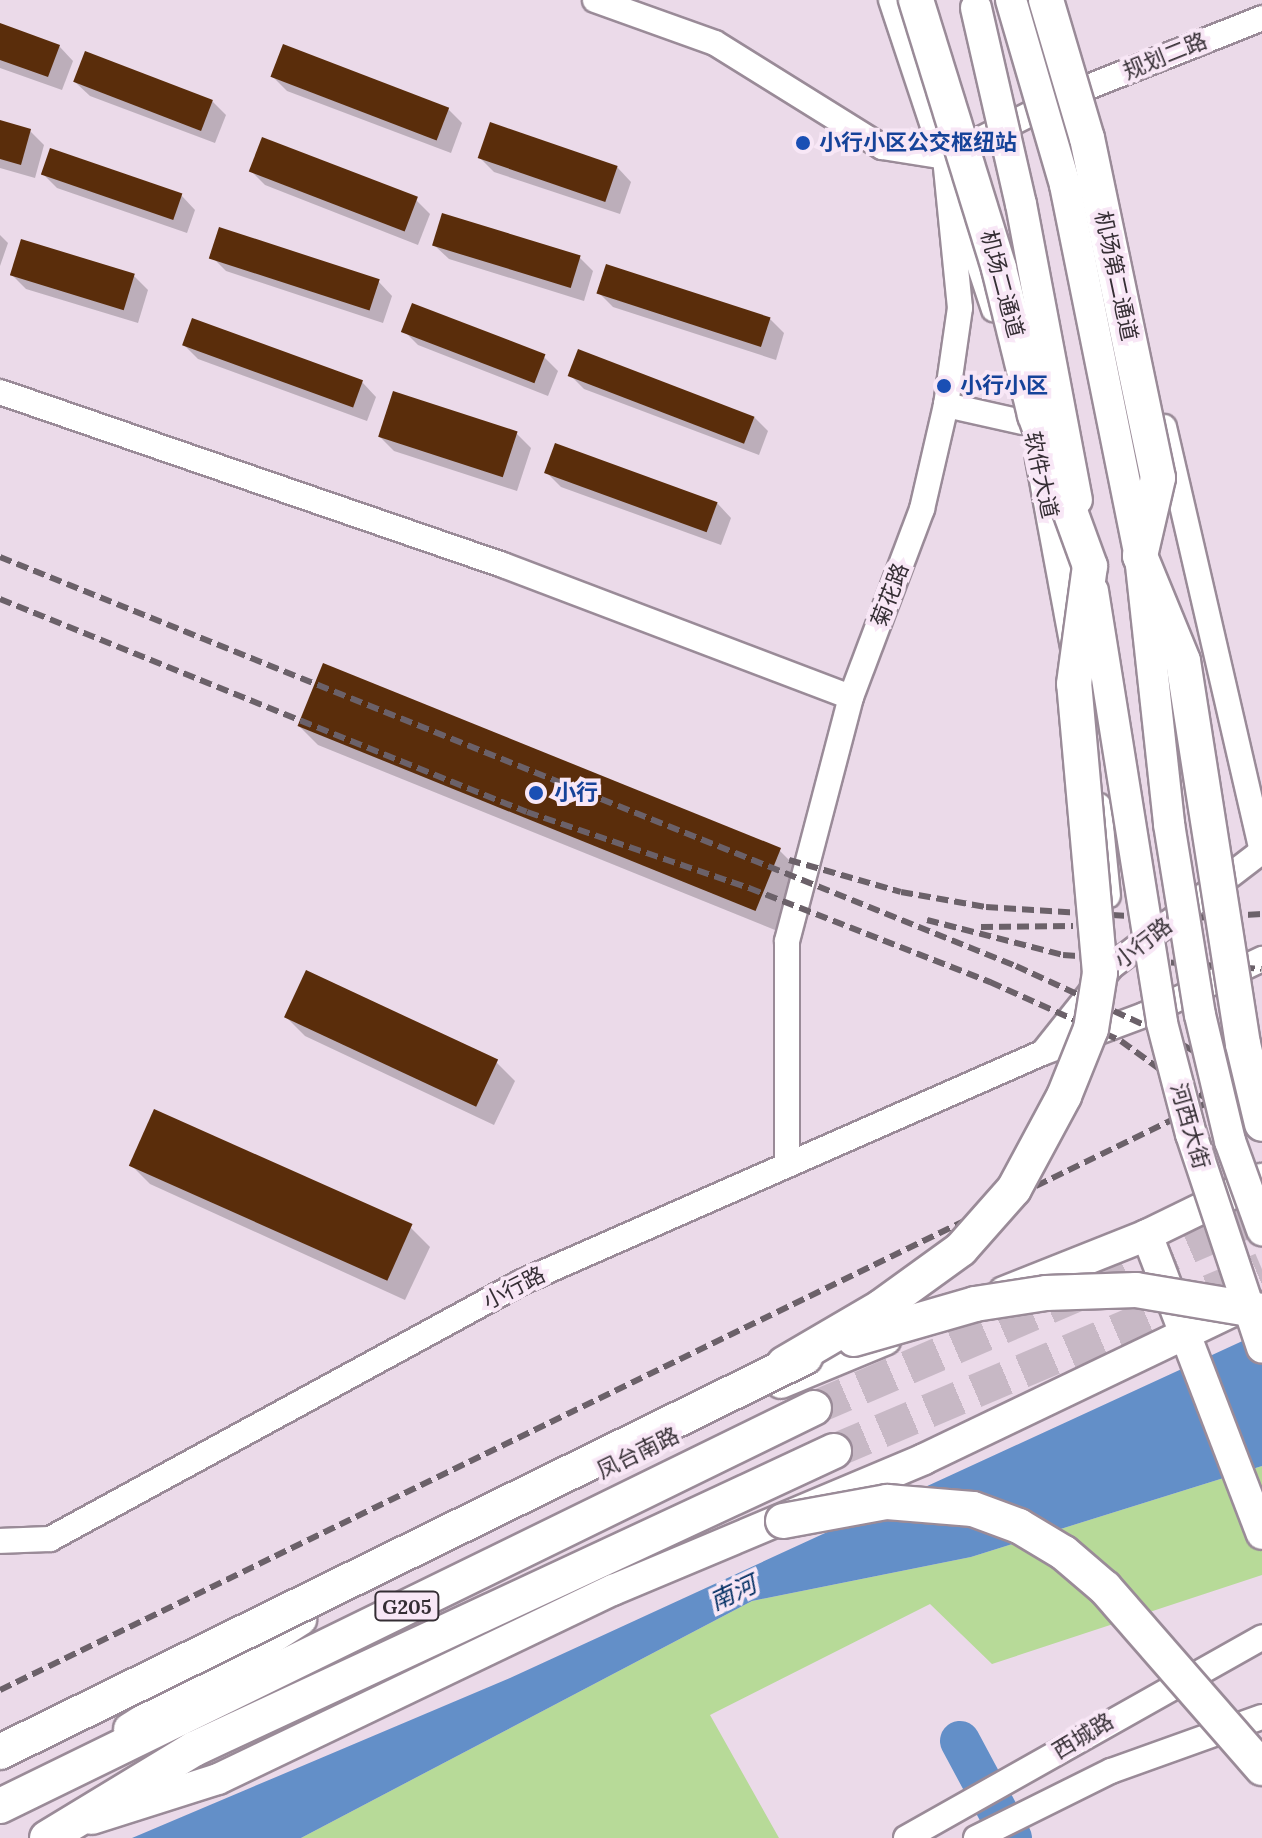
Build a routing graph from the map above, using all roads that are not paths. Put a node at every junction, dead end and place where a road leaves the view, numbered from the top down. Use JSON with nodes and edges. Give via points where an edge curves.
{"nodes":[{"id":1,"x":595,"y":0,"type":"edge"},
{"id":2,"x":891,"y":0,"type":"edge"},
{"id":3,"x":916,"y":0,"type":"edge"},
{"id":4,"x":973,"y":0,"type":"edge"},
{"id":5,"x":1011,"y":0,"type":"edge"},
{"id":6,"x":1037,"y":0,"type":"edge"},
{"id":7,"x":1046,"y":0,"type":"edge"},
{"id":8,"x":1262,"y":18,"type":"edge"},
{"id":9,"x":1068,"y":95,"type":"junction"},
{"id":10,"x":945,"y":157,"type":"junction"},
{"id":11,"x":0,"y":392,"type":"edge"},
{"id":12,"x":946,"y":405,"type":"junction"},
{"id":13,"x":1031,"y":424,"type":"junction"},
{"id":14,"x":1140,"y":556,"type":"junction"},
{"id":15,"x":1090,"y":566,"type":"junction"},
{"id":16,"x":851,"y":697,"type":"junction"},
{"id":17,"x":1262,"y":852,"type":"edge"},
{"id":18,"x":1142,"y":899,"type":"joint"},
{"id":19,"x":1262,"y":959,"type":"edge"},
{"id":20,"x":1111,"y":967,"type":"junction"},
{"id":21,"x":1042,"y":1053,"type":"junction"},
{"id":22,"x":1262,"y":1124,"type":"edge"},
{"id":23,"x":787,"y":1165,"type":"junction"},
{"id":24,"x":1262,"y":1179,"type":"edge"},
{"id":25,"x":1262,"y":1230,"type":"edge"},
{"id":26,"x":1147,"y":1235,"type":"junction"},
{"id":27,"x":1262,"y":1297,"type":"edge"},
{"id":28,"x":1262,"y":1311,"type":"edge"},
{"id":29,"x":1184,"y":1333,"type":"junction"},
{"id":30,"x":1262,"y":1347,"type":"edge"},
{"id":31,"x":784,"y":1364,"type":"junction"},
{"id":32,"x":814,"y":1408,"type":"tunnel mouth"},
{"id":33,"x":834,"y":1451,"type":"tunnel mouth"},
{"id":34,"x":783,"y":1521,"type":"junction"},
{"id":35,"x":1262,"y":1534,"type":"edge"},
{"id":36,"x":0,"y":1541,"type":"edge"},
{"id":37,"x":1262,"y":1637,"type":"edge"},
{"id":38,"x":1219,"y":1714,"type":"junction"},
{"id":39,"x":1262,"y":1717,"type":"edge"},
{"id":40,"x":1262,"y":1741,"type":"edge"},
{"id":41,"x":0,"y":1752,"type":"edge"},
{"id":42,"x":1262,"y":1768,"type":"edge"},
{"id":43,"x":43,"y":1785,"type":"junction"},
{"id":44,"x":0,"y":1806,"type":"edge"},
{"id":45,"x":59,"y":1832,"type":"edge"},
{"id":46,"x":906,"y":1838,"type":"edge"},
{"id":47,"x":976,"y":1838,"type":"edge"}],
"edges":[{"from":1,"to":10,"type":"street","via":[[715,43],[882,147]]},
{"from":2,"to":10,"type":"street","name":"软件大道"},
{"from":3,"to":15,"type":"highway","name":"机场二通道","bridge":true,"via":[[999,268],[1035,415]]},
{"from":4,"to":15,"type":"main road","name":"软件大道","bridge":true,"via":[[1021,204]]},
{"from":5,"to":14,"type":"main road","bridge":true,"via":[[1065,185]]},
{"from":6,"to":9,"type":"street"},
{"from":7,"to":14,"type":"highway","name":"机场第二通道","bridge":true,"via":[[1087,138],[1158,478]]},
{"from":8,"to":9,"type":"street","name":"规划二路"},
{"from":9,"to":10,"type":"street"},
{"from":9,"to":17,"type":"street","via":[[1144,348],[1220,655],[1233,740]]},
{"from":10,"to":12,"type":"street","name":"菊花路","via":[[960,308]]},
{"from":10,"to":13,"type":"street","name":"软件大道"},
{"from":11,"to":16,"type":"street","via":[[503,565]]},
{"from":12,"to":13,"type":"street"},
{"from":12,"to":16,"type":"street","name":"菊花路","via":[[922,509]]},
{"from":13,"to":20,"type":"street","name":"软件大道","via":[[1107,850]]},
{"from":14,"to":22,"type":"highway","bridge":true,"via":[[1183,661],[1243,1044]]},
{"from":14,"to":25,"type":"main road","name":"河西大街","bridge":true,"via":[[1169,824],[1207,1043],[1230,1141]]},
{"from":15,"to":18,"type":"main road","name":"软件大道","bridge":true},
{"from":15,"to":31,"type":"highway","bridge":true,"via":[[1074,684],[1100,973],[1091,1029],[1064,1096],[1014,1189],[961,1249],[881,1307]]},
{"from":16,"to":23,"type":"street","name":"菊花路","via":[[787,941]]},
{"from":17,"to":20,"type":"street","name":"小行路"},
{"from":18,"to":30,"type":"main road","name":"河西大街","bridge":true,"via":[[1162,1023],[1191,1134]]},
{"from":19,"to":21,"type":"street","name":"小行路","via":[[1144,1015]]},
{"from":20,"to":21,"type":"street","name":"小行路"},
{"from":21,"to":23,"type":"street","name":"小行路"},
{"from":23,"to":36,"type":"street","name":"小行路","via":[[522,1282],[50,1539]]},
{"from":24,"to":26,"type":"main road","name":"凤台南路"},
{"from":26,"to":29,"type":"main road"},
{"from":26,"to":43,"type":"main road","name":"凤台南路","via":[[780,1383],[304,1618]]},
{"from":27,"to":29,"type":"main road"},
{"from":28,"to":31,"type":"highway","bridge":true,"via":[[1136,1290],[1046,1293],[888,1326]]},
{"from":29,"to":34,"type":"main road","bridge":true},
{"from":29,"to":35,"type":"main road"},
{"from":31,"to":41,"type":"highway","bridge":true},
{"from":32,"to":43,"type":"highway","name":"凤台南路","number":"G205"},
{"from":33,"to":45,"type":"highway","number":"G205","via":[[194,1749]]},
{"from":34,"to":38,"type":"highway","bridge":true,"via":[[887,1502],[973,1509],[1019,1526],[1064,1553],[1105,1588]]},
{"from":34,"to":45,"type":"main road","via":[[613,1590],[218,1779]]},
{"from":37,"to":46,"type":"street","name":"西城路"},
{"from":38,"to":40,"type":"highway"},
{"from":38,"to":42,"type":"highway","bridge":true},
{"from":39,"to":47,"type":"street","name":"西城路","via":[[1111,1771]]},
{"from":43,"to":44,"type":"highway","name":"凤台南路","number":"G205"}]}
